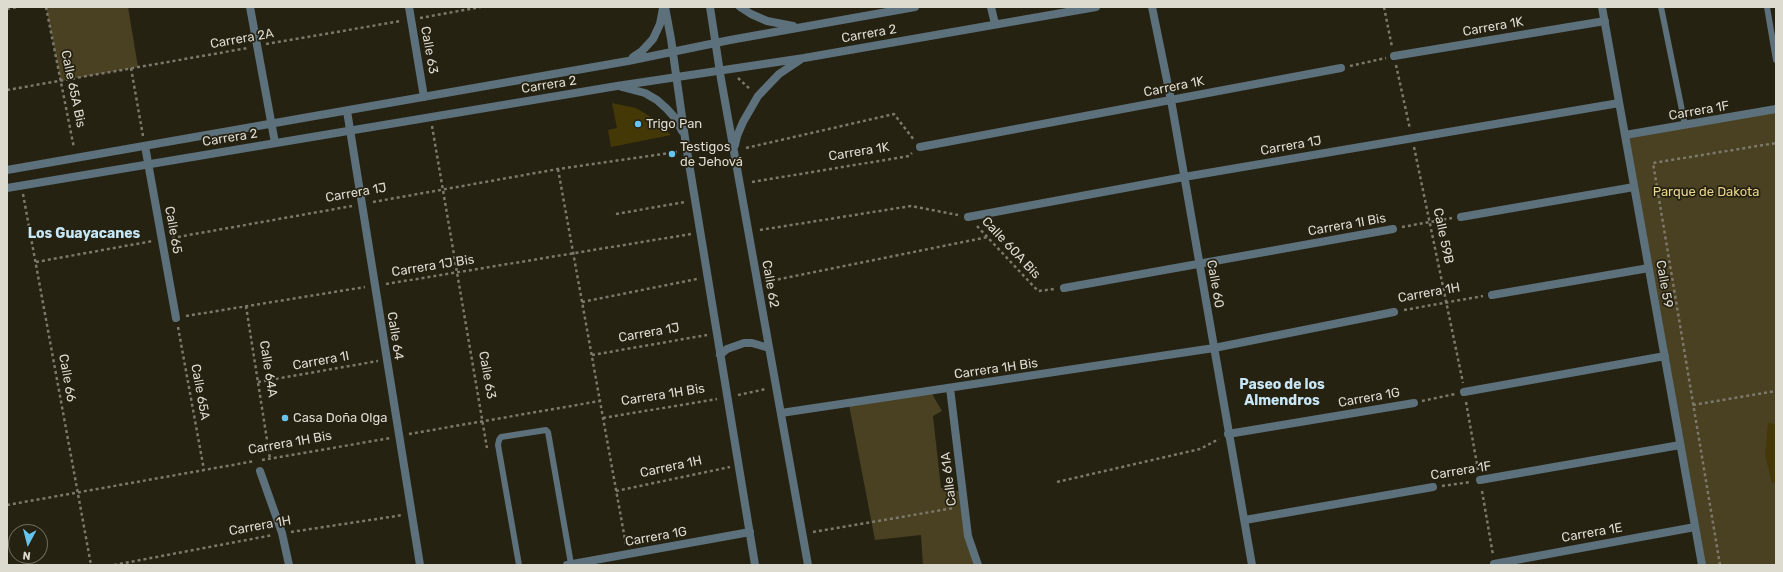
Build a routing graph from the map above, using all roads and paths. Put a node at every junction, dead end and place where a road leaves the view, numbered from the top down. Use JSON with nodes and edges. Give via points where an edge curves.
{"nodes":[{"id":1,"x":17,"y":7,"type":"edge"},
{"id":2,"x":46,"y":7,"type":"edge"},
{"id":3,"x":250,"y":7,"type":"edge"},
{"id":4,"x":409,"y":7,"type":"edge"},
{"id":5,"x":481,"y":7,"type":"edge"},
{"id":6,"x":664,"y":7,"type":"edge"},
{"id":7,"x":710,"y":7,"type":"edge"},
{"id":8,"x":740,"y":7,"type":"edge"},
{"id":9,"x":915,"y":7,"type":"edge"},
{"id":10,"x":991,"y":7,"type":"edge"},
{"id":11,"x":1096,"y":7,"type":"edge"},
{"id":12,"x":1152,"y":7,"type":"edge"},
{"id":13,"x":1384,"y":7,"type":"edge"},
{"id":14,"x":1602,"y":7,"type":"edge"},
{"id":15,"x":1661,"y":7,"type":"edge"},
{"id":16,"x":1767,"y":7,"type":"edge"},
{"id":17,"x":7,"y":9,"type":"edge"},
{"id":18,"x":411,"y":19,"type":"junction"},
{"id":19,"x":1604,"y":21,"type":"junction"},
{"id":20,"x":995,"y":24,"type":"junction"},
{"id":21,"x":802,"y":26,"type":"junction"},
{"id":22,"x":716,"y":43,"type":"junction"},
{"id":23,"x":257,"y":46,"type":"junction"},
{"id":24,"x":673,"y":51,"type":"junction"},
{"id":25,"x":1394,"y":56,"type":"junction"},
{"id":26,"x":804,"y":58,"type":"junction"},
{"id":27,"x":1776,"y":60,"type":"edge"},
{"id":28,"x":628,"y":61,"type":"junction"},
{"id":29,"x":131,"y":68,"type":"junction"},
{"id":30,"x":1341,"y":68,"type":"joint"},
{"id":31,"x":720,"y":70,"type":"junction"},
{"id":32,"x":677,"y":77,"type":"junction"},
{"id":33,"x":61,"y":81,"type":"junction"},
{"id":34,"x":617,"y":86,"type":"junction"},
{"id":35,"x":7,"y":90,"type":"edge"},
{"id":36,"x":424,"y":97,"type":"junction"},
{"id":37,"x":1171,"y":100,"type":"junction"},
{"id":38,"x":1619,"y":103,"type":"junction"},
{"id":39,"x":1776,"y":109,"type":"edge"},
{"id":40,"x":347,"y":111,"type":"junction"},
{"id":41,"x":430,"y":117,"type":"junction"},
{"id":42,"x":272,"y":124,"type":"junction"},
{"id":43,"x":1685,"y":125,"type":"junction"},
{"id":44,"x":350,"y":131,"type":"junction"},
{"id":45,"x":1625,"y":135,"type":"junction"},
{"id":46,"x":1412,"y":138,"type":"junction"},
{"id":47,"x":275,"y":143,"type":"junction"},
{"id":48,"x":1776,"y":143,"type":"edge"},
{"id":49,"x":686,"y":145,"type":"junction"},
{"id":50,"x":145,"y":146,"type":"junction"},
{"id":51,"x":920,"y":147,"type":"junction"},
{"id":52,"x":746,"y":148,"type":"dead end"},
{"id":53,"x":735,"y":150,"type":"junction"},
{"id":54,"x":680,"y":152,"type":"dead end"},
{"id":55,"x":77,"y":158,"type":"junction"},
{"id":56,"x":149,"y":164,"type":"junction"},
{"id":57,"x":558,"y":169,"type":"junction"},
{"id":58,"x":7,"y":170,"type":"edge"},
{"id":59,"x":1184,"y":177,"type":"junction"},
{"id":60,"x":752,"y":182,"type":"dead end"},
{"id":61,"x":1634,"y":187,"type":"junction"},
{"id":62,"x":7,"y":188,"type":"edge"},
{"id":63,"x":444,"y":190,"type":"junction"},
{"id":64,"x":22,"y":194,"type":"dead end"},
{"id":65,"x":688,"y":202,"type":"dead end"},
{"id":66,"x":362,"y":204,"type":"junction"},
{"id":67,"x":616,"y":214,"type":"dead end"},
{"id":68,"x":968,"y":217,"type":"junction"},
{"id":69,"x":1461,"y":217,"type":"joint"},
{"id":70,"x":1430,"y":221,"type":"junction"},
{"id":71,"x":1393,"y":229,"type":"joint"},
{"id":72,"x":760,"y":230,"type":"dead end"},
{"id":73,"x":693,"y":234,"type":"dead end"},
{"id":74,"x":988,"y":237,"type":"junction"},
{"id":75,"x":163,"y":240,"type":"junction"},
{"id":76,"x":573,"y":253,"type":"junction"},
{"id":77,"x":36,"y":262,"type":"junction"},
{"id":78,"x":1200,"y":264,"type":"junction"},
{"id":79,"x":1649,"y":268,"type":"junction"},
{"id":80,"x":457,"y":272,"type":"junction"},
{"id":81,"x":700,"y":279,"type":"dead end"},
{"id":82,"x":770,"y":281,"type":"dead end"},
{"id":83,"x":375,"y":286,"type":"junction"},
{"id":84,"x":1064,"y":288,"type":"joint"},
{"id":85,"x":1492,"y":295,"type":"joint"},
{"id":86,"x":582,"y":302,"type":"junction"},
{"id":87,"x":1447,"y":302,"type":"junction"},
{"id":88,"x":246,"y":306,"type":"junction"},
{"id":89,"x":1394,"y":312,"type":"joint"},
{"id":90,"x":176,"y":318,"type":"junction"},
{"id":91,"x":709,"y":335,"type":"dead end"},
{"id":92,"x":769,"y":348,"type":"junction"},
{"id":93,"x":1214,"y":348,"type":"junction"},
{"id":94,"x":592,"y":355,"type":"junction"},
{"id":95,"x":720,"y":355,"type":"junction"},
{"id":96,"x":1665,"y":356,"type":"junction"},
{"id":97,"x":387,"y":360,"type":"junction"},
{"id":98,"x":258,"y":382,"type":"junction"},
{"id":99,"x":777,"y":388,"type":"junction"},
{"id":100,"x":950,"y":388,"type":"junction"},
{"id":101,"x":1776,"y":391,"type":"edge"},
{"id":102,"x":1464,"y":392,"type":"junction"},
{"id":103,"x":728,"y":397,"type":"junction"},
{"id":104,"x":600,"y":401,"type":"junction"},
{"id":105,"x":1414,"y":403,"type":"joint"},
{"id":106,"x":1693,"y":405,"type":"junction"},
{"id":107,"x":781,"y":413,"type":"junction"},
{"id":108,"x":603,"y":418,"type":"junction"},
{"id":109,"x":483,"y":421,"type":"junction"},
{"id":110,"x":1228,"y":434,"type":"junction"},
{"id":111,"x":399,"y":436,"type":"junction"},
{"id":112,"x":1680,"y":445,"type":"junction"},
{"id":113,"x":488,"y":452,"type":"dead end"},
{"id":114,"x":270,"y":459,"type":"junction"},
{"id":115,"x":730,"y":467,"type":"dead end"},
{"id":116,"x":204,"y":470,"type":"junction"},
{"id":117,"x":260,"y":471,"type":"dead end"},
{"id":118,"x":1480,"y":480,"type":"junction"},
{"id":119,"x":1058,"y":482,"type":"dead end"},
{"id":120,"x":1433,"y":487,"type":"joint"},
{"id":121,"x":616,"y":491,"type":"junction"},
{"id":122,"x":78,"y":492,"type":"junction"},
{"id":123,"x":7,"y":505,"type":"edge"},
{"id":124,"x":964,"y":506,"type":"junction"},
{"id":125,"x":411,"y":513,"type":"junction"},
{"id":126,"x":1245,"y":520,"type":"junction"},
{"id":127,"x":1695,"y":527,"type":"junction"},
{"id":128,"x":750,"y":532,"type":"junction"},
{"id":129,"x":282,"y":533,"type":"junction"},
{"id":130,"x":810,"y":533,"type":"dead end"},
{"id":131,"x":626,"y":547,"type":"dead end"},
{"id":132,"x":1494,"y":564,"type":"joint"},
{"id":133,"x":91,"y":565,"type":"edge"},
{"id":134,"x":114,"y":565,"type":"edge"},
{"id":135,"x":289,"y":565,"type":"edge"},
{"id":136,"x":420,"y":565,"type":"edge"},
{"id":137,"x":519,"y":565,"type":"edge"},
{"id":138,"x":569,"y":565,"type":"edge"},
{"id":139,"x":755,"y":565,"type":"edge"},
{"id":140,"x":808,"y":565,"type":"edge"},
{"id":141,"x":978,"y":565,"type":"edge"},
{"id":142,"x":1252,"y":565,"type":"edge"},
{"id":143,"x":1702,"y":565,"type":"edge"},
{"id":144,"x":1720,"y":565,"type":"edge"}],
"edges":[{"from":1,"to":17,"type":"path"},
{"from":2,"to":33,"type":"path","name":"Calle 65A Bis"},
{"from":3,"to":23,"type":"street"},
{"from":4,"to":18,"type":"street","name":"Calle 63"},
{"from":5,"to":18,"type":"path","name":"Carrera 2A"},
{"from":6,"to":24,"type":"street"},
{"from":6,"to":28,"type":"street","via":[[653,39]]},
{"from":7,"to":22,"type":"street","name":"Calle 62"},
{"from":8,"to":21,"type":"street","via":[[767,21]]},
{"from":9,"to":21,"type":"street","name":"Carrera 2"},
{"from":10,"to":20,"type":"street"},
{"from":11,"to":20,"type":"street","name":"Carrera 2"},
{"from":12,"to":37,"type":"street","name":"Calle 60"},
{"from":13,"to":25,"type":"path","name":"Calle 59B"},
{"from":14,"to":19,"type":"street","name":"Calle 59"},
{"from":15,"to":43,"type":"lane"},
{"from":16,"to":27,"type":"lane"},
{"from":18,"to":23,"type":"path","name":"Carrera 2A"},
{"from":18,"to":36,"type":"street","name":"Calle 63"},
{"from":19,"to":25,"type":"street","name":"Carrera 1K"},
{"from":19,"to":38,"type":"street","name":"Calle 59"},
{"from":20,"to":26,"type":"street","name":"Carrera 2"},
{"from":21,"to":22,"type":"street","name":"Carrera 2"},
{"from":22,"to":24,"type":"street","name":"Carrera 2"},
{"from":22,"to":31,"type":"street","name":"Calle 62"},
{"from":23,"to":29,"type":"path","name":"Carrera 2A"},
{"from":23,"to":42,"type":"street"},
{"from":24,"to":28,"type":"street","name":"Carrera 2"},
{"from":24,"to":32,"type":"street"},
{"from":25,"to":30,"type":"path"},
{"from":25,"to":46,"type":"path","name":"Calle 59B"},
{"from":26,"to":31,"type":"street","name":"Carrera 2"},
{"from":26,"to":53,"type":"street","via":[[779,74],[758,96],[742,122]]},
{"from":28,"to":36,"type":"street","name":"Carrera 2"},
{"from":29,"to":33,"type":"path","name":"Carrera 2A"},
{"from":29,"to":50,"type":"path"},
{"from":30,"to":37,"type":"street","name":"Carrera 1K"},
{"from":31,"to":32,"type":"street","name":"Carrera 2"},
{"from":31,"to":53,"type":"street","name":"Calle 62"},
{"from":32,"to":34,"type":"street","name":"Carrera 2"},
{"from":32,"to":49,"type":"street"},
{"from":33,"to":35,"type":"path","name":"Carrera 2A"},
{"from":33,"to":55,"type":"path","name":"Calle 65A Bis"},
{"from":34,"to":41,"type":"street","name":"Carrera 2"},
{"from":34,"to":49,"type":"street","via":[[644,93],[657,100],[676,119]]},
{"from":36,"to":40,"type":"street","name":"Carrera 2"},
{"from":37,"to":51,"type":"street","name":"Carrera 1K"},
{"from":37,"to":59,"type":"street","name":"Calle 60"},
{"from":38,"to":45,"type":"street","name":"Calle 59"},
{"from":38,"to":46,"type":"street","name":"Carrera 1J"},
{"from":39,"to":43,"type":"street","name":"Carrera 1F"},
{"from":40,"to":42,"type":"street","name":"Carrera 2"},
{"from":40,"to":44,"type":"street","name":"Calle 64"},
{"from":41,"to":44,"type":"street","name":"Carrera 2"},
{"from":41,"to":63,"type":"path","name":"Calle 63"},
{"from":42,"to":47,"type":"street"},
{"from":42,"to":50,"type":"street","name":"Carrera 2"},
{"from":43,"to":45,"type":"street","name":"Carrera 1F"},
{"from":44,"to":47,"type":"street","name":"Carrera 2"},
{"from":44,"to":66,"type":"street","name":"Calle 64"},
{"from":45,"to":61,"type":"street","name":"Calle 59"},
{"from":46,"to":59,"type":"street","name":"Carrera 1J"},
{"from":46,"to":70,"type":"path","name":"Calle 59B"},
{"from":47,"to":56,"type":"street","name":"Carrera 2"},
{"from":48,"to":106,"type":"path","via":[[1653,163]]},
{"from":49,"to":95,"type":"street"},
{"from":50,"to":55,"type":"street","name":"Carrera 2"},
{"from":50,"to":56,"type":"street","name":"Calle 65"},
{"from":51,"to":52,"type":"path","via":[[894,114]]},
{"from":51,"to":60,"type":"path","name":"Carrera 1K","via":[[909,156]]},
{"from":53,"to":92,"type":"street","name":"Calle 62"},
{"from":54,"to":57,"type":"path","name":"Carrera 1J"},
{"from":55,"to":58,"type":"street","name":"Carrera 2"},
{"from":56,"to":62,"type":"street","name":"Carrera 2"},
{"from":56,"to":75,"type":"street","name":"Calle 65"},
{"from":57,"to":63,"type":"path","name":"Carrera 1J"},
{"from":57,"to":76,"type":"path"},
{"from":59,"to":68,"type":"street","name":"Carrera 1J"},
{"from":59,"to":78,"type":"street","name":"Calle 60"},
{"from":61,"to":69,"type":"street"},
{"from":61,"to":79,"type":"street","name":"Calle 59"},
{"from":63,"to":66,"type":"path","name":"Carrera 1J"},
{"from":63,"to":80,"type":"path","name":"Calle 63"},
{"from":64,"to":77,"type":"path","name":"Calle 66"},
{"from":65,"to":67,"type":"path"},
{"from":66,"to":75,"type":"path","name":"Carrera 1J"},
{"from":66,"to":83,"type":"street","name":"Calle 64"},
{"from":68,"to":72,"type":"path","via":[[912,206]]},
{"from":68,"to":74,"type":"path","name":"Calle 60A Bis"},
{"from":69,"to":70,"type":"path","name":"Carrera 1I Bis"},
{"from":70,"to":71,"type":"path","name":"Carrera 1I Bis"},
{"from":70,"to":87,"type":"path","name":"Calle 59B"},
{"from":71,"to":78,"type":"street","name":"Carrera 1I Bis"},
{"from":73,"to":76,"type":"path","name":"Carrera 1J Bis"},
{"from":74,"to":82,"type":"path"},
{"from":74,"to":84,"type":"path","name":"Calle 60A Bis","via":[[1038,291]]},
{"from":75,"to":77,"type":"path","name":"Carrera 1J"},
{"from":75,"to":90,"type":"street","name":"Calle 65"},
{"from":76,"to":80,"type":"path","name":"Carrera 1J Bis"},
{"from":76,"to":86,"type":"path"},
{"from":77,"to":122,"type":"path","name":"Calle 66"},
{"from":78,"to":84,"type":"street","name":"Carrera 1I Bis"},
{"from":78,"to":93,"type":"street","name":"Calle 60"},
{"from":79,"to":85,"type":"street"},
{"from":79,"to":96,"type":"street","name":"Calle 59"},
{"from":80,"to":83,"type":"path","name":"Carrera 1J Bis"},
{"from":80,"to":109,"type":"path","name":"Calle 63"},
{"from":81,"to":86,"type":"path"},
{"from":83,"to":88,"type":"path","name":"Carrera 1J Bis"},
{"from":83,"to":97,"type":"street","name":"Calle 64"},
{"from":85,"to":87,"type":"path","name":"Carrera 1H"},
{"from":86,"to":94,"type":"path"},
{"from":87,"to":89,"type":"path","name":"Carrera 1H"},
{"from":87,"to":102,"type":"path","name":"Calle 59B"},
{"from":88,"to":90,"type":"path","name":"Carrera 1J Bis"},
{"from":88,"to":98,"type":"path","name":"Calle 64A"},
{"from":89,"to":93,"type":"street","name":"Carrera 1H"},
{"from":90,"to":116,"type":"path","name":"Calle 65A"},
{"from":91,"to":94,"type":"path","name":"Carrera 1J"},
{"from":92,"to":95,"type":"street","via":[[744,343],[731,347]]},
{"from":92,"to":99,"type":"street","name":"Calle 62"},
{"from":93,"to":100,"type":"street","name":"Carrera 1H Bis"},
{"from":93,"to":110,"type":"street","name":"Calle 60"},
{"from":94,"to":104,"type":"path"},
{"from":95,"to":103,"type":"street"},
{"from":96,"to":102,"type":"street"},
{"from":96,"to":112,"type":"street","name":"Calle 59"},
{"from":97,"to":98,"type":"path","name":"Carrera 1I"},
{"from":97,"to":111,"type":"street","name":"Calle 64"},
{"from":98,"to":114,"type":"path","name":"Calle 64A"},
{"from":99,"to":103,"type":"path","name":"Carrera 1H Bis"},
{"from":99,"to":107,"type":"street","name":"Calle 62"},
{"from":100,"to":107,"type":"street","name":"Carrera 1H Bis"},
{"from":100,"to":124,"type":"street","name":"Calle 61A"},
{"from":101,"to":106,"type":"path"},
{"from":102,"to":105,"type":"path","name":"Carrera 1G"},
{"from":102,"to":118,"type":"path","name":"Calle 59B"},
{"from":103,"to":108,"type":"path","name":"Carrera 1H Bis"},
{"from":103,"to":128,"type":"street"},
{"from":104,"to":108,"type":"path"},
{"from":104,"to":109,"type":"path","name":"Carrera 1H Bis"},
{"from":105,"to":110,"type":"street","name":"Carrera 1G"},
{"from":106,"to":144,"type":"path"},
{"from":107,"to":140,"type":"street","name":"Calle 62"},
{"from":108,"to":121,"type":"path"},
{"from":109,"to":111,"type":"path","name":"Carrera 1H Bis"},
{"from":109,"to":113,"type":"path","name":"Calle 63"},
{"from":110,"to":119,"type":"path","via":[[1200,449]]},
{"from":110,"to":126,"type":"street","name":"Calle 60"},
{"from":111,"to":114,"type":"path","name":"Carrera 1H Bis"},
{"from":111,"to":125,"type":"street","name":"Calle 64"},
{"from":112,"to":118,"type":"street","name":"Carrera 1F"},
{"from":112,"to":127,"type":"street","name":"Calle 59"},
{"from":114,"to":116,"type":"path","name":"Carrera 1H Bis"},
{"from":115,"to":121,"type":"path","name":"Carrera 1H"},
{"from":116,"to":122,"type":"path","name":"Carrera 1H Bis"},
{"from":117,"to":129,"type":"street"},
{"from":118,"to":120,"type":"path","name":"Carrera 1F"},
{"from":118,"to":132,"type":"path","name":"Calle 59B"},
{"from":120,"to":126,"type":"street","name":"Carrera 1F"},
{"from":121,"to":131,"type":"path"},
{"from":122,"to":123,"type":"path"},
{"from":122,"to":133,"type":"path","name":"Calle 66"},
{"from":124,"to":130,"type":"path"},
{"from":124,"to":141,"type":"street","name":"Calle 61A","via":[[968,536]]},
{"from":125,"to":129,"type":"path","name":"Carrera 1H"},
{"from":125,"to":136,"type":"street","name":"Calle 64"},
{"from":126,"to":142,"type":"street","name":"Calle 60"},
{"from":127,"to":132,"type":"street","name":"Carrera 1E"},
{"from":127,"to":143,"type":"street","name":"Calle 59"},
{"from":128,"to":138,"type":"street","name":"Carrera 1G"},
{"from":128,"to":139,"type":"street"},
{"from":129,"to":134,"type":"path","name":"Carrera 1H"},
{"from":129,"to":135,"type":"street"},
{"from":137,"to":138,"type":"lane","via":[[499,440],[501,437],[546,430]]}]}
